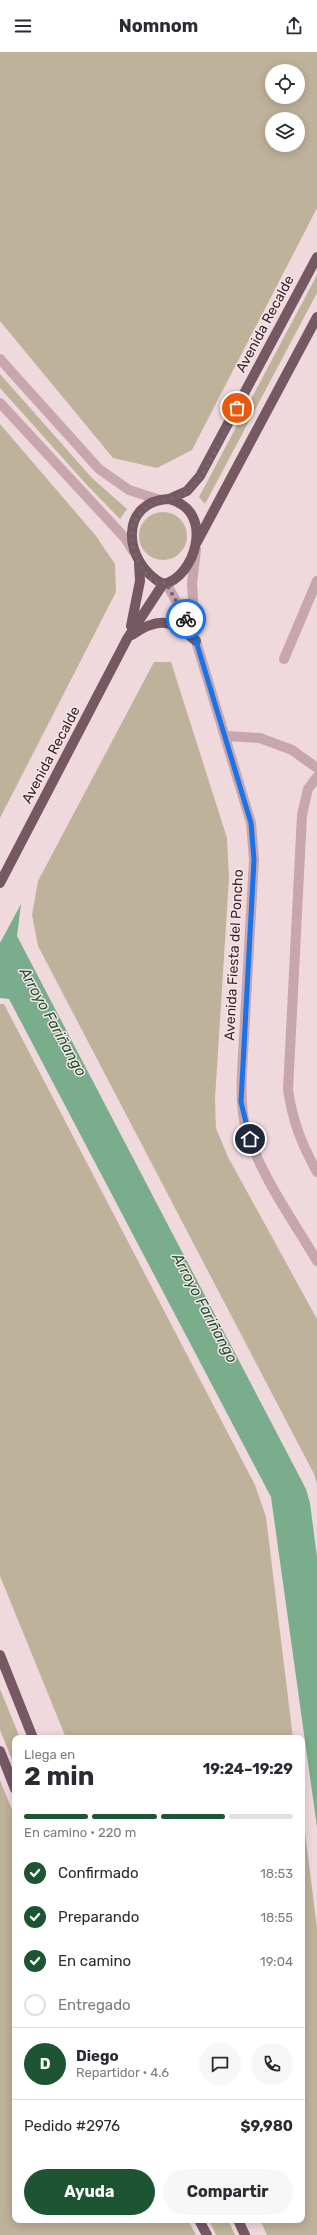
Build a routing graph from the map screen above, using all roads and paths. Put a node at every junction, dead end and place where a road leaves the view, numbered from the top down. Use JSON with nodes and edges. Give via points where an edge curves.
{"nodes":[{"id":1,"x":317,"y":257,"type":"edge"},
{"id":2,"x":317,"y":317,"type":"edge"},
{"id":3,"x":0,"y":359,"type":"edge"},
{"id":4,"x":0,"y":403,"type":"edge"},
{"id":5,"x":165,"y":499,"type":"junction"},
{"id":6,"x":196,"y":545,"type":"junction"},
{"id":7,"x":133,"y":551,"type":"junction"},
{"id":8,"x":139,"y":563,"type":"junction"},
{"id":9,"x":317,"y":581,"type":"edge"},
{"id":10,"x":164,"y":583,"type":"junction"},
{"id":11,"x":127,"y":639,"type":"junction"},
{"id":12,"x":196,"y":641,"type":"junction"},
{"id":13,"x":284,"y":660,"type":"dead end"},
{"id":14,"x":224,"y":736,"type":"junction"},
{"id":15,"x":317,"y":768,"type":"edge"},
{"id":16,"x":317,"y":777,"type":"edge"},
{"id":17,"x":0,"y":883,"type":"edge"},
{"id":18,"x":317,"y":1172,"type":"edge"},
{"id":19,"x":317,"y":1261,"type":"edge"},
{"id":20,"x":0,"y":1655,"type":"edge"},
{"id":21,"x":32,"y":1735,"type":"edge"},
{"id":22,"x":0,"y":1751,"type":"edge"},
{"id":23,"x":12,"y":1781,"type":"edge"},
{"id":24,"x":200,"y":2223,"type":"edge"},
{"id":25,"x":239,"y":2223,"type":"edge"},
{"id":26,"x":206,"y":2235,"type":"edge"},
{"id":27,"x":245,"y":2235,"type":"edge"}],
"edges":[{"from":1,"to":5,"type":"main road","name":"Avenida Recalde","via":[[200,476],[187,491]]},
{"from":2,"to":6,"type":"main road"},
{"from":3,"to":5,"type":"street","via":[[99,469],[129,490]]},
{"from":4,"to":7,"type":"street","via":[[125,538]]},
{"from":5,"to":6,"type":"main road","via":[[183,504],[189,509],[194,517]]},
{"from":5,"to":7,"type":"main road","via":[[141,512],[135,521],[132,534]]},
{"from":6,"to":10,"type":"main road","via":[[181,572]]},
{"from":6,"to":12,"type":"street","name":"Avenida Fiesta del Poncho","via":[[192,584]]},
{"from":7,"to":8,"type":"main road"},
{"from":8,"to":10,"type":"main road","via":[[153,578]]},
{"from":8,"to":11,"type":"main road","name":"Avenida Recalde","via":[[140,581]]},
{"from":9,"to":13,"type":"street"},
{"from":10,"to":11,"type":"main road","name":"Avenida Recalde"},
{"from":10,"to":12,"type":"street","name":"Avenida Fiesta del Poncho","via":[[175,597]]},
{"from":11,"to":12,"type":"main road","via":[[146,625],[160,622],[174,624]]},
{"from":11,"to":17,"type":"main road","name":"Avenida Recalde"},
{"from":12,"to":14,"type":"street","name":"Avenida Fiesta del Poncho"},
{"from":14,"to":15,"type":"street","via":[[260,738],[292,750]]},
{"from":14,"to":19,"type":"street","name":"Avenida Fiesta del Poncho","via":[[251,823],[254,860],[241,1102],[246,1129],[258,1160]]},
{"from":16,"to":18,"type":"street","via":[[308,789],[302,815],[288,1090],[292,1118],[300,1142]]},
{"from":20,"to":21,"type":"main road"},
{"from":22,"to":23,"type":"main road"},
{"from":24,"to":26,"type":"main road"},
{"from":25,"to":27,"type":"main road"}]}
